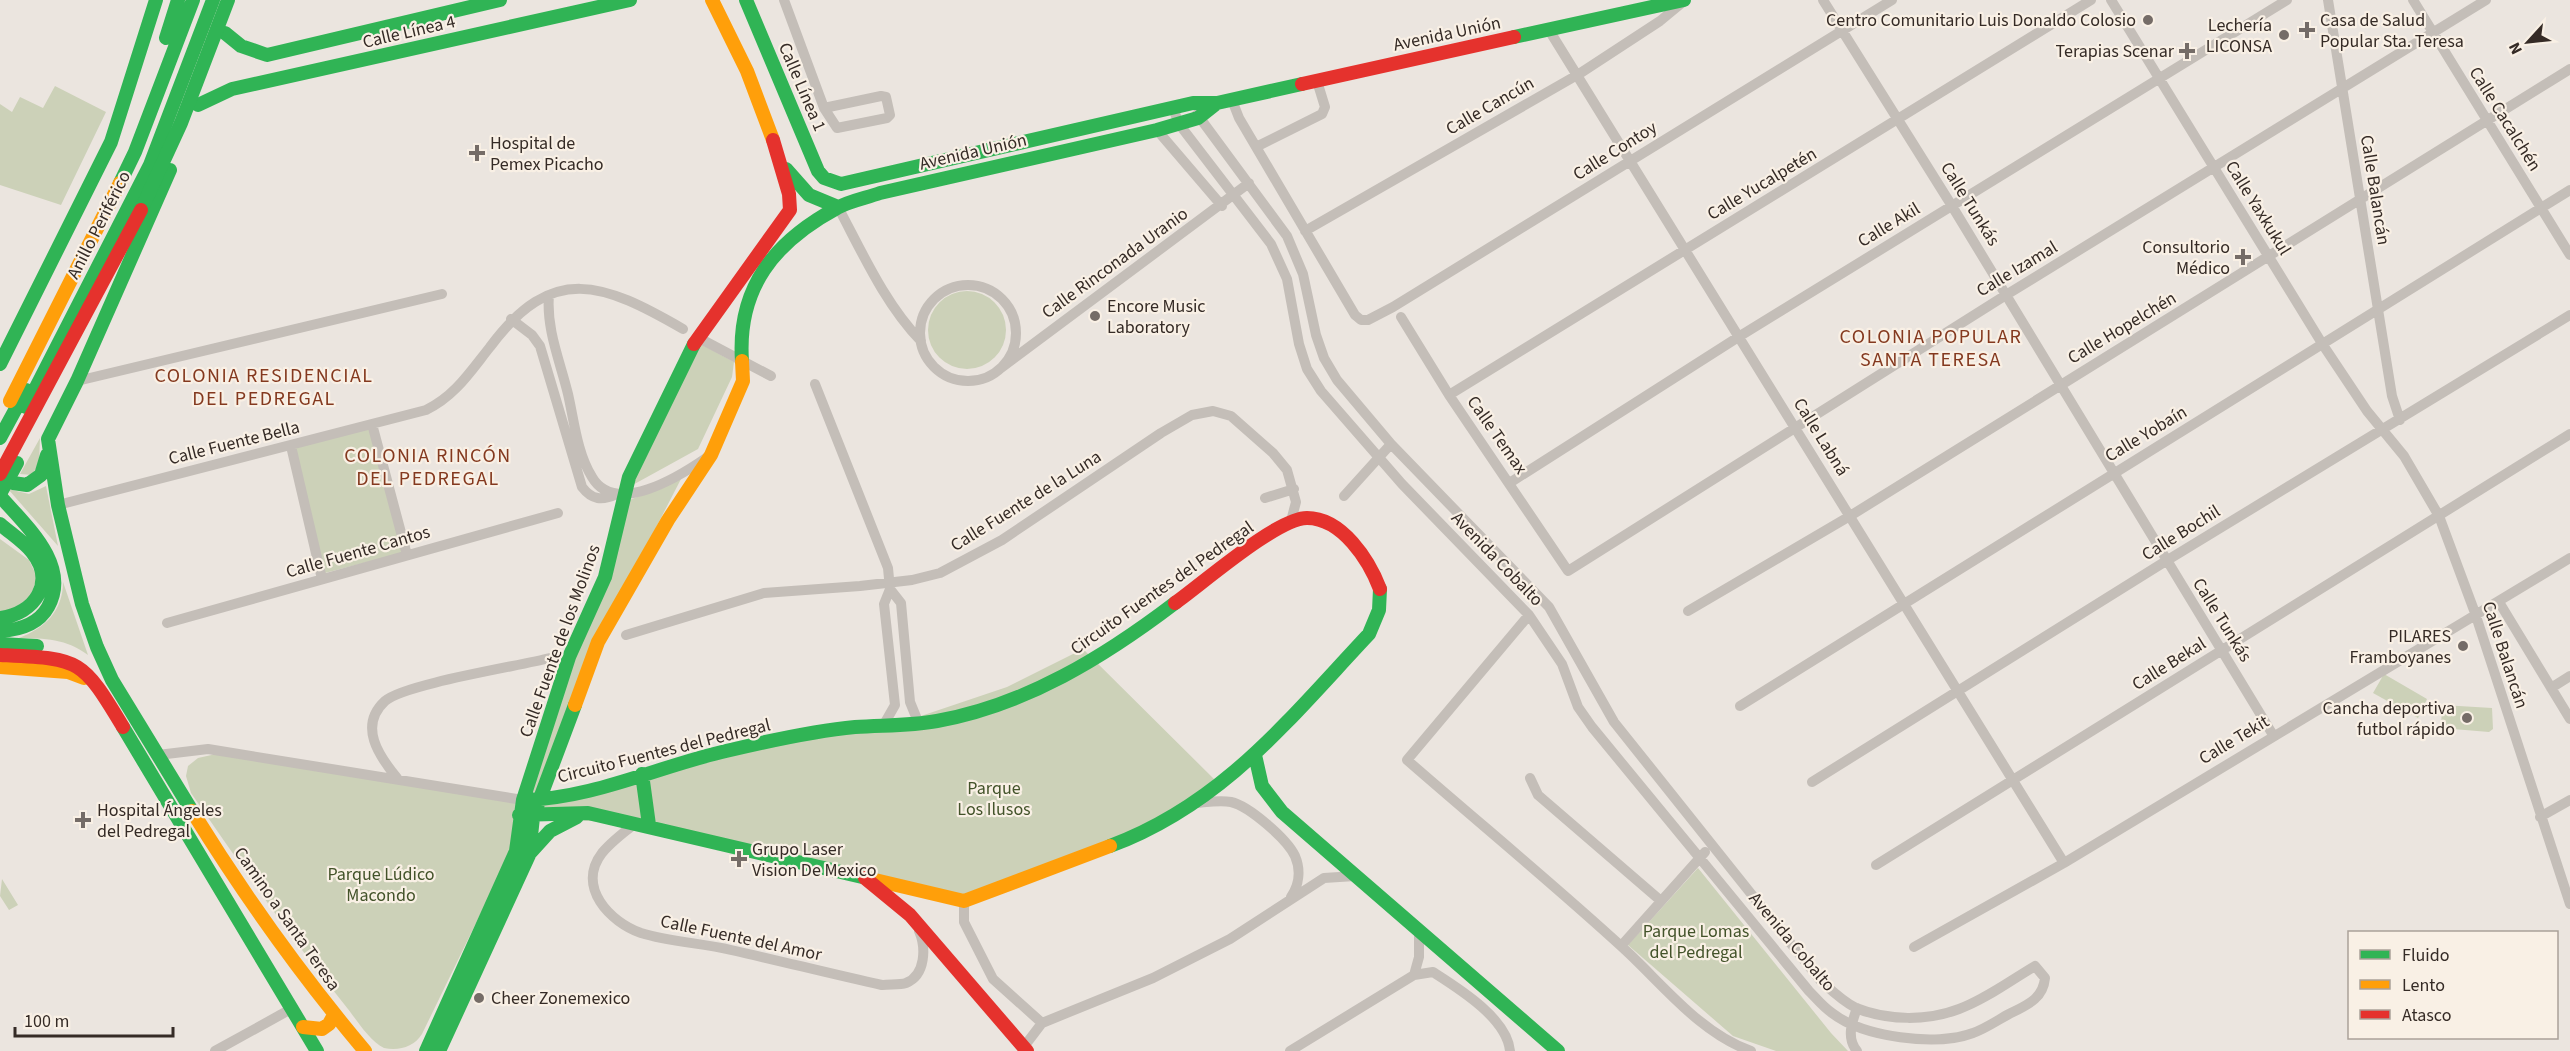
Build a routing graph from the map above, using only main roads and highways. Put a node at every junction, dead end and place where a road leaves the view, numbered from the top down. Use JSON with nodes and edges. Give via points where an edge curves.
{"nodes":[{"id":1,"x":156,"y":0,"type":"edge"},
{"id":2,"x":178,"y":0,"type":"edge"},
{"id":3,"x":193,"y":0,"type":"edge"},
{"id":4,"x":203,"y":0,"type":"edge"},
{"id":5,"x":213,"y":0,"type":"edge"},
{"id":6,"x":228,"y":0,"type":"edge"},
{"id":7,"x":235,"y":0,"type":"edge"},
{"id":8,"x":500,"y":0,"type":"edge"},
{"id":9,"x":630,"y":0,"type":"edge"},
{"id":10,"x":712,"y":0,"type":"edge"},
{"id":11,"x":746,"y":0,"type":"edge"},
{"id":12,"x":1685,"y":0,"type":"edge"},
{"id":13,"x":225,"y":33,"type":"junction"},
{"id":14,"x":775,"y":67,"type":"junction"},
{"id":15,"x":135,"y":68,"type":"junction"},
{"id":16,"x":748,"y":76,"type":"junction"},
{"id":17,"x":1217,"y":103,"type":"junction"},
{"id":18,"x":198,"y":105,"type":"junction"},
{"id":19,"x":173,"y":162,"type":"junction"},
{"id":20,"x":781,"y":163,"type":"junction"},
{"id":21,"x":832,"y":182,"type":"joint"},
{"id":22,"x":838,"y":207,"type":"junction"},
{"id":23,"x":0,"y":344,"type":"edge"},
{"id":24,"x":0,"y":364,"type":"edge"},
{"id":25,"x":0,"y":395,"type":"edge"},
{"id":26,"x":0,"y":419,"type":"edge"},
{"id":27,"x":0,"y":438,"type":"edge"},
{"id":28,"x":48,"y":439,"type":"junction"},
{"id":29,"x":0,"y":458,"type":"edge"},
{"id":30,"x":0,"y":467,"type":"edge"},
{"id":31,"x":0,"y":474,"type":"edge"},
{"id":32,"x":0,"y":495,"type":"edge"},
{"id":33,"x":14,"y":513,"type":"junction"},
{"id":34,"x":0,"y":524,"type":"edge"},
{"id":35,"x":73,"y":569,"type":"junction"},
{"id":36,"x":0,"y":618,"type":"edge"},
{"id":37,"x":0,"y":631,"type":"edge"},
{"id":38,"x":0,"y":644,"type":"edge"},
{"id":39,"x":0,"y":655,"type":"edge"},
{"id":40,"x":0,"y":667,"type":"edge"},
{"id":41,"x":112,"y":680,"type":"junction"},
{"id":42,"x":92,"y":682,"type":"junction"},
{"id":43,"x":1255,"y":755,"type":"junction"},
{"id":44,"x":642,"y":774,"type":"junction"},
{"id":45,"x":559,"y":797,"type":"junction"},
{"id":46,"x":523,"y":800,"type":"junction"},
{"id":47,"x":539,"y":800,"type":"junction"},
{"id":48,"x":588,"y":813,"type":"junction"},
{"id":49,"x":558,"y":815,"type":"junction"},
{"id":50,"x":526,"y":816,"type":"junction"},
{"id":51,"x":642,"y":824,"type":"junction"},
{"id":52,"x":529,"y":855,"type":"junction"},
{"id":53,"x":862,"y":876,"type":"junction"},
{"id":54,"x":334,"y":1015,"type":"junction"},
{"id":55,"x":303,"y":1028,"type":"junction"},
{"id":56,"x":365,"y":1050,"type":"edge"},
{"id":57,"x":1025,"y":1050,"type":"edge"},
{"id":58,"x":317,"y":1051,"type":"edge"},
{"id":59,"x":426,"y":1051,"type":"edge"},
{"id":60,"x":439,"y":1051,"type":"edge"},
{"id":61,"x":1556,"y":1051,"type":"edge"}],
"edges":[{"from":1,"to":15,"type":"main road"},
{"from":2,"to":25,"type":"main road","name":"Anillo Periférico","via":[[142,118],[117,177]]},
{"from":3,"to":26,"type":"main road","via":[[135,152]]},
{"from":4,"to":27,"type":"main road","via":[[148,147]]},
{"from":5,"to":29,"type":"main road","name":"Anillo Periférico","via":[[150,165]]},
{"from":6,"to":31,"type":"main road","bridge":true,"via":[[183,119],[58,369]]},
{"from":7,"to":13,"type":"main road"},
{"from":8,"to":13,"type":"main road","name":"Calle Línea 4","via":[[267,55],[241,46]]},
{"from":9,"to":18,"type":"main road","name":"Calle Línea 4","via":[[232,89]]},
{"from":10,"to":16,"type":"main road"},
{"from":11,"to":14,"type":"main road","name":"Calle Línea 1"},
{"from":12,"to":17,"type":"main road","name":"Avenida Unión"},
{"from":13,"to":18,"type":"main road"},
{"from":14,"to":16,"type":"main road","via":[[759,69]]},
{"from":14,"to":21,"type":"main road","name":"Calle Línea 1","via":[[818,171]]},
{"from":15,"to":23,"type":"main road"},
{"from":15,"to":24,"type":"main road","via":[[123,110],[97,173]]},
{"from":16,"to":20,"type":"main road"},
{"from":17,"to":21,"type":"main road","name":"Avenida Unión","via":[[1193,103],[852,183]]},
{"from":17,"to":22,"type":"main road","name":"Avenida Unión","via":[[1198,118],[1179,124],[1005,162]]},
{"from":18,"to":19,"type":"main road"},
{"from":19,"to":28,"type":"main road"},
{"from":19,"to":32,"type":"main road","bridge":true},
{"from":20,"to":22,"type":"main road","via":[[809,195]]},
{"from":20,"to":46,"type":"main road","name":"Calle Fuente de los Molinos","via":[[790,210],[697,337],[620,495],[617,536],[605,577],[569,657]]},
{"from":22,"to":47,"type":"main road","name":"Calle Fuente de los Molinos","via":[[797,234],[754,284],[740,334],[743,381],[711,455],[668,520],[598,642]]},
{"from":28,"to":30,"type":"main road","via":[[46,462],[36,482],[27,486],[13,483]]},
{"from":28,"to":35,"type":"main road"},
{"from":32,"to":33,"type":"main road"},
{"from":33,"to":35,"type":"main road","via":[[29,520]]},
{"from":33,"to":37,"type":"main road","via":[[50,559],[56,581],[54,595],[40,618],[15,630]]},
{"from":34,"to":36,"type":"main road","via":[[33,553],[42,582],[32,607],[22,615]]},
{"from":35,"to":41,"type":"main road","via":[[97,647]]},
{"from":38,"to":41,"type":"main road","via":[[64,649]]},
{"from":39,"to":42,"type":"main road","name":"Camino a Santa Teresa","via":[[60,658],[78,665]]},
{"from":40,"to":42,"type":"main road","via":[[68,672]]},
{"from":41,"to":54,"type":"main road","name":"Camino a Santa Teresa","via":[[225,864]]},
{"from":42,"to":55,"type":"main road","name":"Camino a Santa Teresa","via":[[106,698]]},
{"from":43,"to":44,"type":"main road","name":"Circuito Fuentes del Pedregal","via":[[1369,634],[1382,600],[1373,570],[1336,530],[1314,518],[1291,521],[1116,644],[1069,674],[1023,696],[959,716],[919,724],[846,728],[737,748]]},
{"from":43,"to":53,"type":"main road","name":"Circuito Fuentes del Pedregal","via":[[1197,803],[1135,837],[964,901]]},
{"from":43,"to":61,"type":"main road","via":[[1264,793]]},
{"from":44,"to":45,"type":"main road","name":"Circuito Fuentes del Pedregal"},
{"from":44,"to":51,"type":"main road"},
{"from":45,"to":47,"type":"main road","name":"Circuito Fuentes del Pedregal"},
{"from":45,"to":49,"type":"main road"},
{"from":46,"to":47,"type":"main road","name":"Circuito Fuentes del Pedregal"},
{"from":46,"to":50,"type":"main road","name":"Calle Fuente de los Molinos"},
{"from":47,"to":50,"type":"main road","name":"Calle Fuente de los Molinos"},
{"from":48,"to":49,"type":"main road","name":"Circuito Fuentes del Pedregal"},
{"from":48,"to":51,"type":"main road","name":"Circuito Fuentes del Pedregal"},
{"from":48,"to":52,"type":"main road","via":[[550,831]]},
{"from":49,"to":50,"type":"main road","name":"Circuito Fuentes del Pedregal"},
{"from":50,"to":52,"type":"main road","name":"Calle Fuente de los Molinos"},
{"from":50,"to":59,"type":"main road","name":"Calle Fuente de los Molinos","via":[[516,851]]},
{"from":51,"to":53,"type":"main road","name":"Circuito Fuentes del Pedregal"},
{"from":52,"to":60,"type":"main road","name":"Calle Fuente de los Molinos"},
{"from":53,"to":57,"type":"main road","name":"Circuito Fuentes del Pedregal","via":[[910,915]]},
{"from":54,"to":55,"type":"main road","via":[[324,1030]]},
{"from":54,"to":56,"type":"main road","name":"Camino a Santa Teresa"},
{"from":55,"to":58,"type":"main road","name":"Camino a Santa Teresa"}]}
